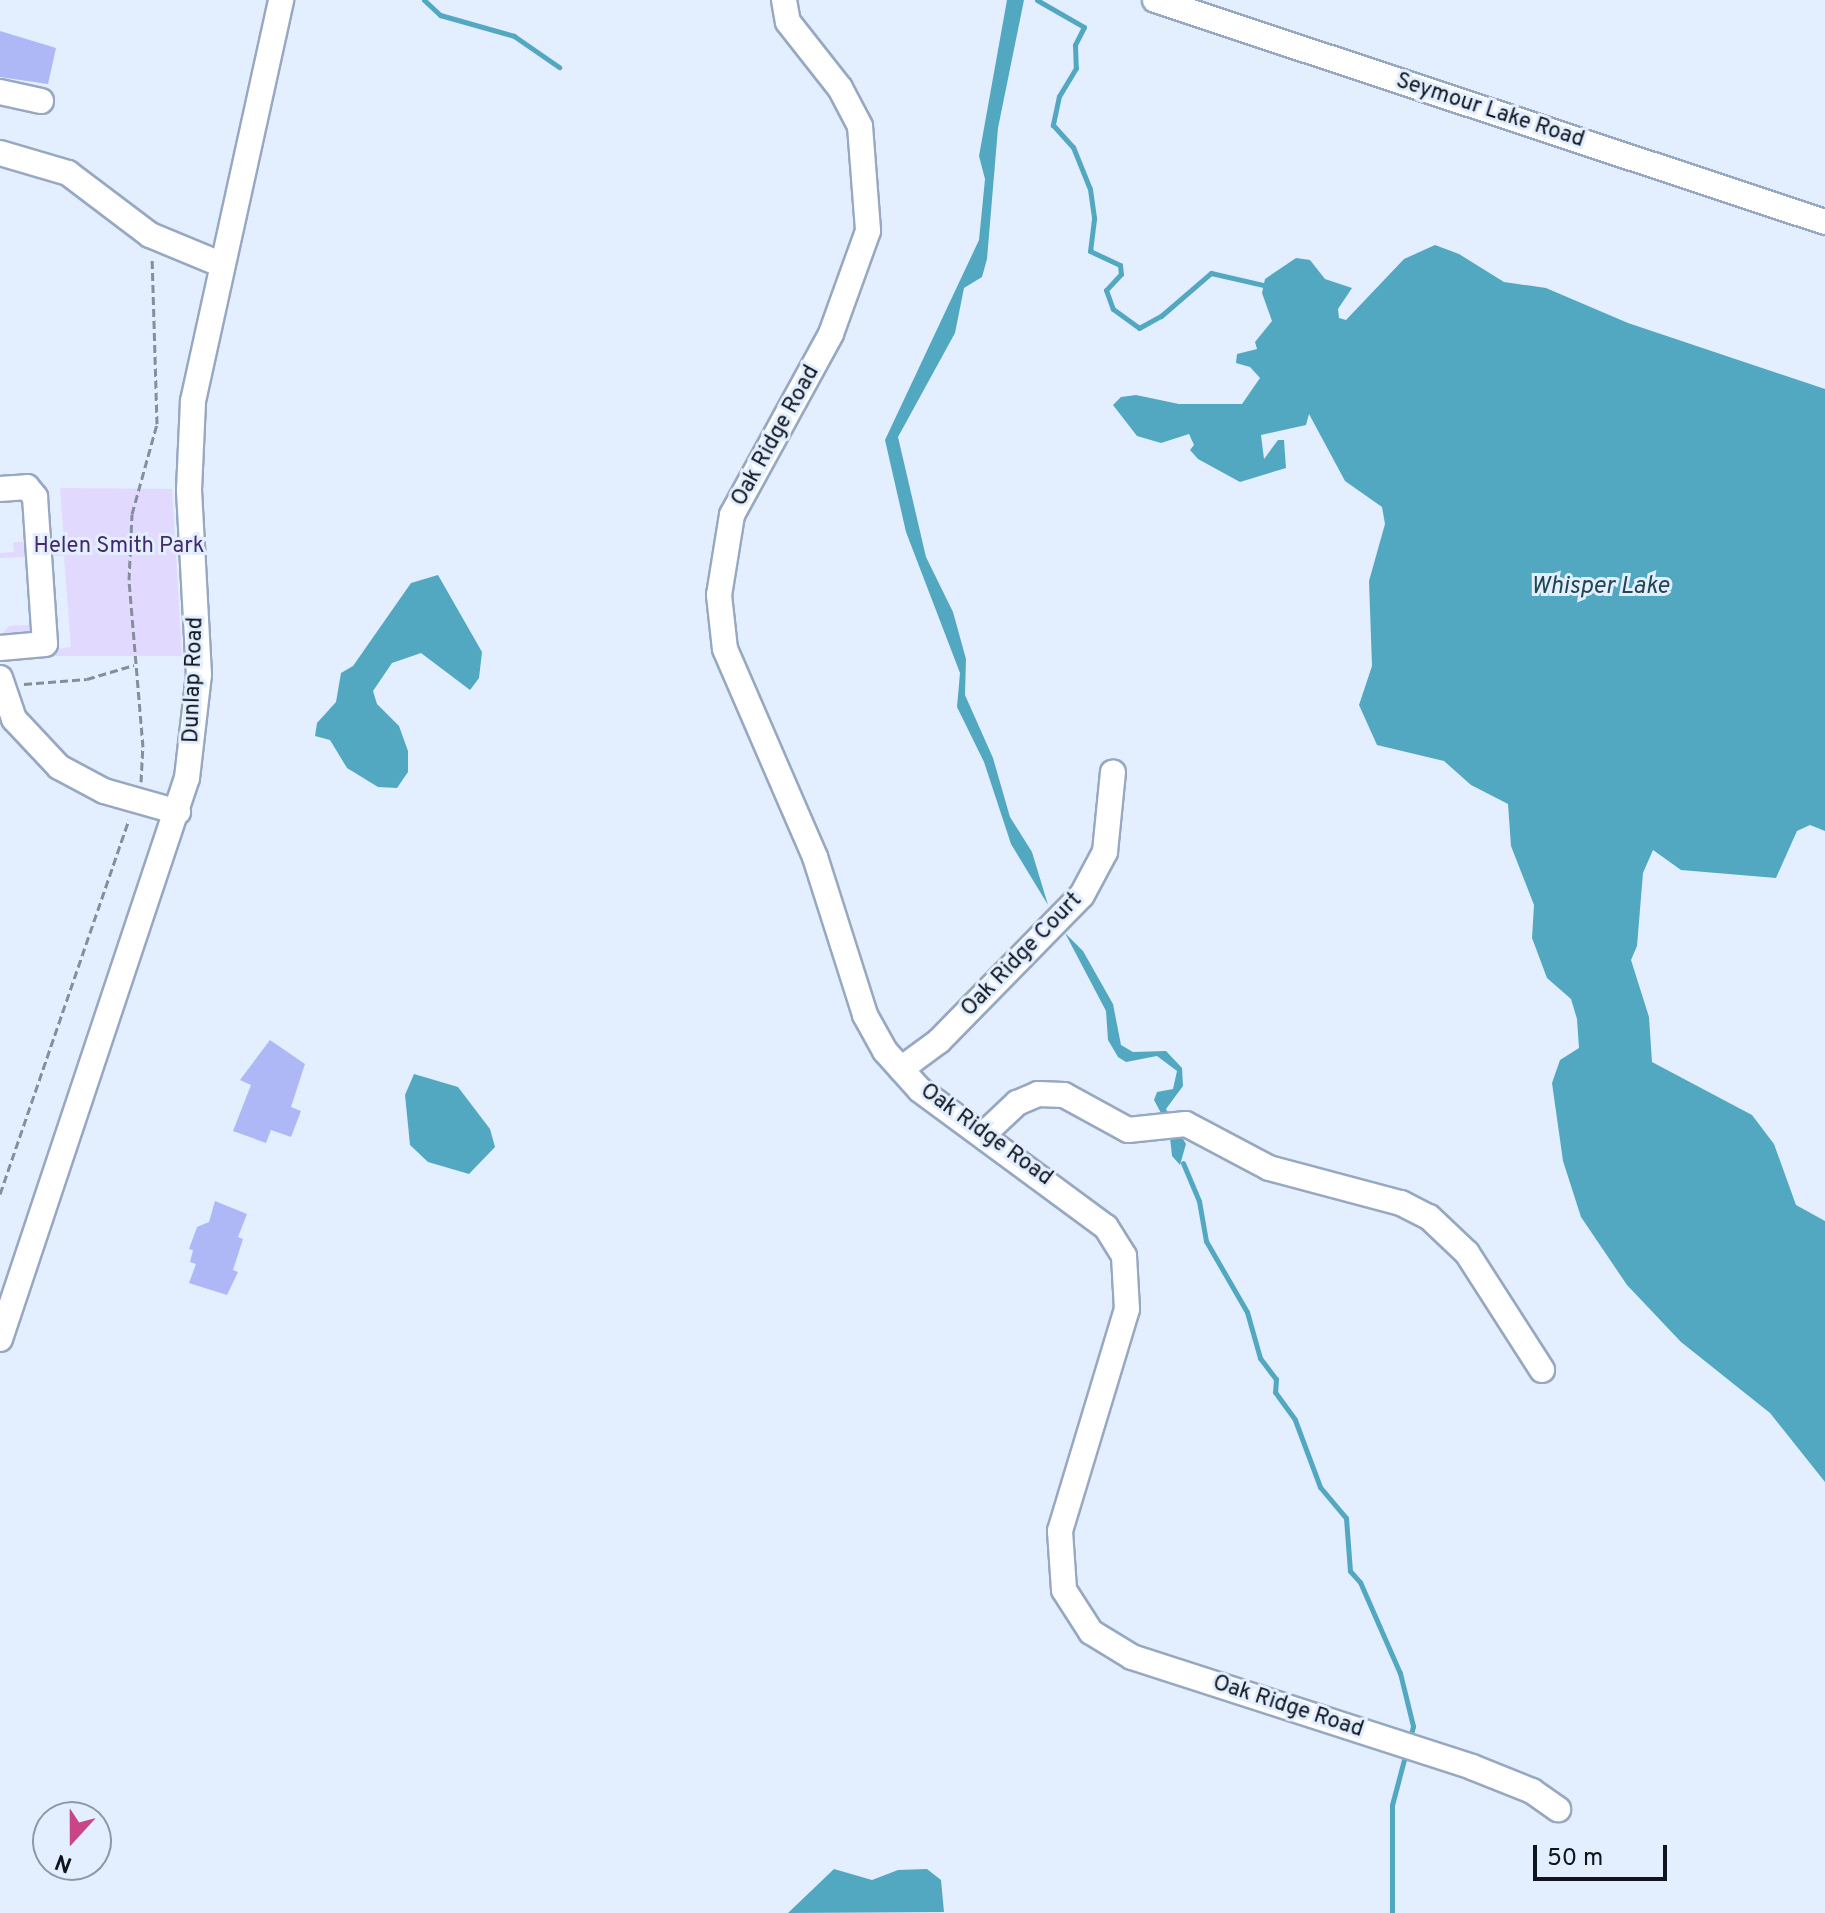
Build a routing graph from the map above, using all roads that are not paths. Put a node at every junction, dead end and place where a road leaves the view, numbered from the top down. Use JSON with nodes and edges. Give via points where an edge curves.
{"nodes":[{"id":1,"x":281,"y":0,"type":"edge"},
{"id":2,"x":784,"y":0,"type":"edge"},
{"id":3,"x":1155,"y":0,"type":"edge"},
{"id":4,"x":0,"y":92,"type":"edge"},
{"id":5,"x":41,"y":101,"type":"dead end"},
{"id":6,"x":0,"y":153,"type":"edge"},
{"id":7,"x":1825,"y":222,"type":"edge"},
{"id":8,"x":220,"y":264,"type":"junction"},
{"id":9,"x":0,"y":489,"type":"edge"},
{"id":10,"x":0,"y":648,"type":"edge"},
{"id":11,"x":6,"y":681,"type":"edge"},
{"id":12,"x":7,"y":723,"type":"edge"},
{"id":13,"x":1113,"y":772,"type":"dead end"},
{"id":14,"x":178,"y":812,"type":"junction"},
{"id":15,"x":901,"y":1069,"type":"junction"},
{"id":16,"x":983,"y":1135,"type":"junction"},
{"id":17,"x":0,"y":1339,"type":"edge"},
{"id":18,"x":1542,"y":1370,"type":"dead end"},
{"id":19,"x":1558,"y":1809,"type":"dead end"}],
"edges":[{"from":1,"to":8,"type":"street","name":"Dunlap Road"},
{"from":2,"to":15,"type":"street","name":"Oak Ridge Road","via":[[788,22],[840,88],[860,126],[868,231],[831,334],[732,515],[719,595],[725,649],[815,857],[865,1015]]},
{"from":3,"to":7,"type":"street","name":"Seymour Lake Road"},
{"from":4,"to":5,"type":"street"},
{"from":6,"to":8,"type":"street","via":[[68,173],[150,235]]},
{"from":8,"to":14,"type":"street","name":"Dunlap Road","via":[[190,433],[199,691]]},
{"from":9,"to":10,"type":"street","via":[[27,487],[35,497],[45,644]]},
{"from":11,"to":12,"type":"street"},
{"from":12,"to":14,"type":"street","via":[[82,781]]},
{"from":13,"to":15,"type":"street","name":"Oak Ridge Court","via":[[1105,852],[1082,895],[939,1041]]},
{"from":14,"to":17,"type":"street","name":"Dunlap Road"},
{"from":15,"to":16,"type":"street","name":"Oak Ridge Road","via":[[920,1090]]},
{"from":16,"to":18,"type":"street","via":[[1017,1103],[1038,1094],[1064,1095],[1128,1130],[1165,1125],[1209,1135],[1269,1168],[1401,1203],[1429,1217],[1467,1253]]},
{"from":16,"to":19,"type":"street","name":"Oak Ridge Road","via":[[1106,1227],[1124,1256],[1127,1309],[1060,1531],[1064,1590],[1091,1632],[1132,1657],[1472,1767],[1532,1791]]}]}
